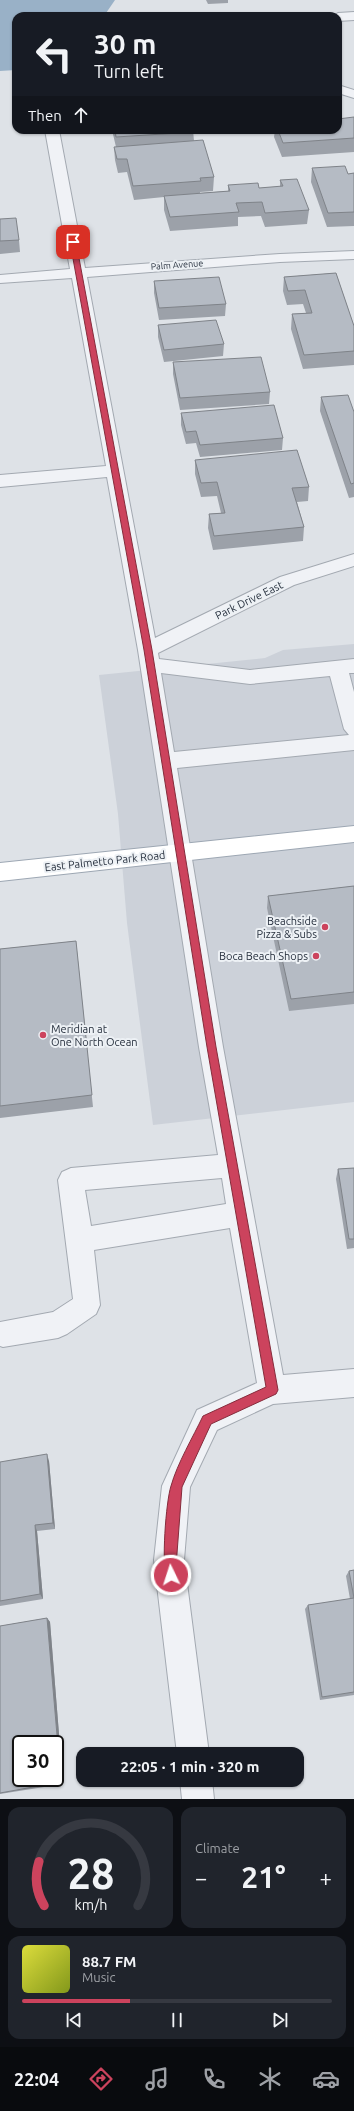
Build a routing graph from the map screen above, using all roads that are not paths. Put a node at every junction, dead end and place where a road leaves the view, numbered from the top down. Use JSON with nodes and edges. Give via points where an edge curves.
{"nodes":[{"id":1,"x":354,"y":16,"type":"edge"},
{"id":2,"x":342,"y":17,"type":"edge"},
{"id":3,"x":342,"y":90,"type":"edge"},
{"id":4,"x":354,"y":94,"type":"edge"},
{"id":5,"x":53,"y":134,"type":"edge"},
{"id":6,"x":354,"y":255,"type":"edge"},
{"id":7,"x":78,"y":273,"type":"junction"},
{"id":8,"x":0,"y":279,"type":"edge"},
{"id":9,"x":115,"y":471,"type":"junction"},
{"id":10,"x":0,"y":481,"type":"edge"},
{"id":11,"x":354,"y":560,"type":"edge"},
{"id":12,"x":149,"y":657,"type":"junction"},
{"id":13,"x":346,"y":667,"type":"edge"},
{"id":14,"x":354,"y":729,"type":"edge"},
{"id":15,"x":354,"y":742,"type":"edge"},
{"id":16,"x":166,"y":761,"type":"junction"},
{"id":17,"x":354,"y":834,"type":"edge"},
{"id":18,"x":180,"y":853,"type":"junction"},
{"id":19,"x":0,"y":872,"type":"edge"},
{"id":20,"x":232,"y":1165,"type":"junction"},
{"id":21,"x":241,"y":1214,"type":"junction"},
{"id":22,"x":80,"y":1240,"type":"junction"},
{"id":23,"x":3,"y":1334,"type":"dead end"},
{"id":24,"x":354,"y":1383,"type":"edge"},
{"id":25,"x":272,"y":1390,"type":"junction"},
{"id":26,"x":191,"y":1747,"type":"edge"},
{"id":27,"x":197,"y":1787,"type":"edge"},
{"id":28,"x":198,"y":1799,"type":"edge"}],
"edges":[{"from":1,"to":2,"type":"street"},
{"from":3,"to":4,"type":"street"},
{"from":5,"to":7,"type":"street"},
{"from":6,"to":7,"type":"street","name":"Palm Avenue"},
{"from":7,"to":8,"type":"street","name":"Palm Avenue"},
{"from":7,"to":9,"type":"street"},
{"from":9,"to":10,"type":"street"},
{"from":9,"to":12,"type":"street"},
{"from":11,"to":12,"type":"street","name":"Park Drive East","via":[[287,581],[222,612]]},
{"from":12,"to":13,"type":"street","via":[[250,677]]},
{"from":12,"to":16,"type":"street"},
{"from":13,"to":14,"type":"street"},
{"from":15,"to":16,"type":"street"},
{"from":16,"to":18,"type":"street"},
{"from":17,"to":18,"type":"main road","name":"East Palmetto Park Road"},
{"from":18,"to":19,"type":"main road","name":"East Palmetto Park Road"},
{"from":18,"to":20,"type":"street"},
{"from":20,"to":21,"type":"street"},
{"from":20,"to":22,"type":"street","via":[[71,1180]]},
{"from":21,"to":22,"type":"street"},
{"from":21,"to":25,"type":"street"},
{"from":22,"to":23,"type":"street","via":[[87,1305],[58,1325]]},
{"from":24,"to":25,"type":"street"},
{"from":25,"to":26,"type":"street","via":[[207,1420],[176,1486],[169,1560]]},
{"from":27,"to":28,"type":"street"}]}
